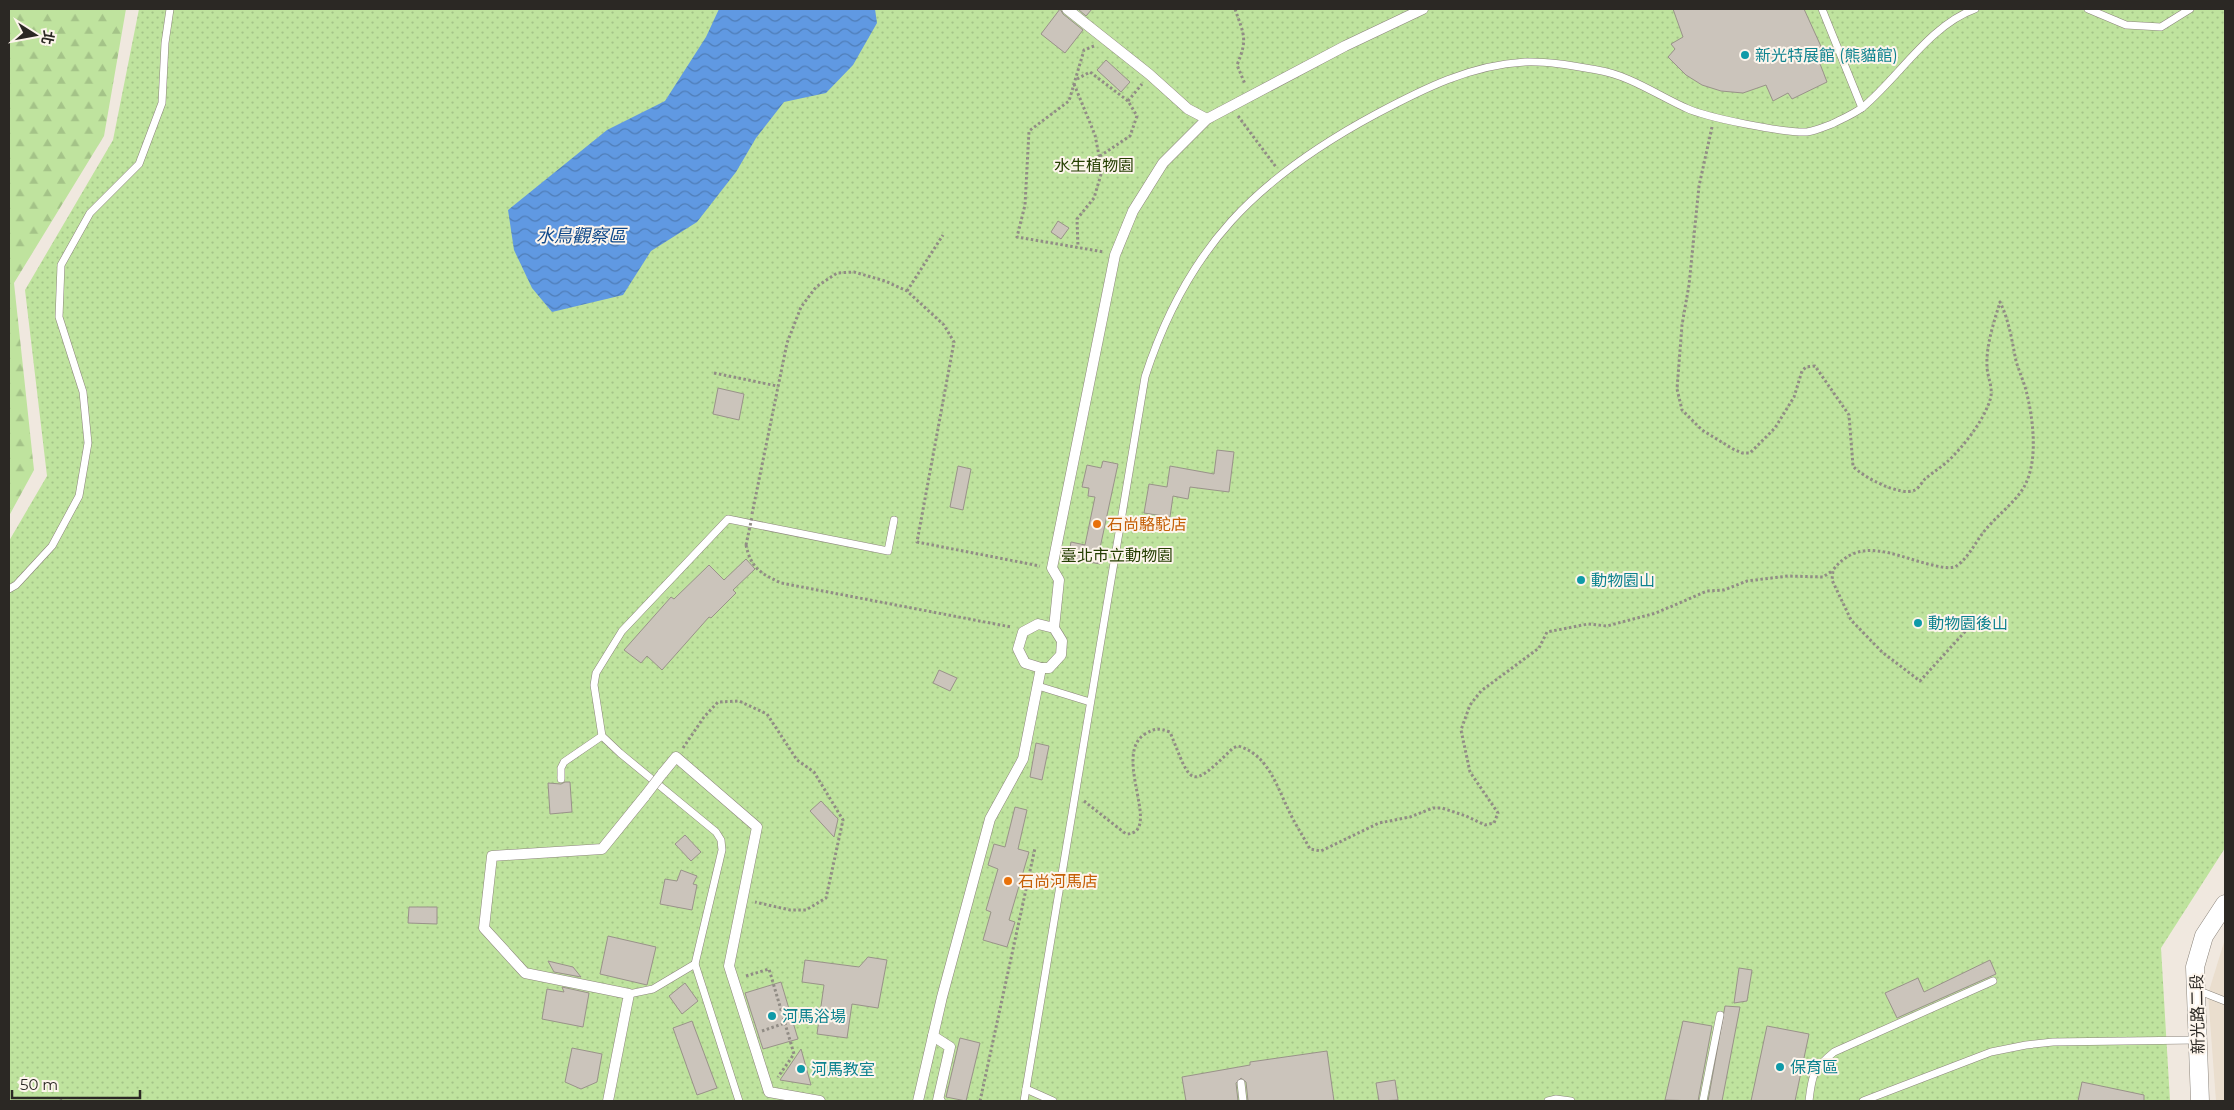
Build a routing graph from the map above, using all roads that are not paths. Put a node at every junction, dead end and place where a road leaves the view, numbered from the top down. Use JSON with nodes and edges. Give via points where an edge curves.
{"nodes":[{"id":1,"x":170,"y":9,"type":"edge"},
{"id":2,"x":1067,"y":9,"type":"edge"},
{"id":3,"x":1423,"y":9,"type":"edge"},
{"id":4,"x":1822,"y":9,"type":"edge"},
{"id":5,"x":1971,"y":9,"type":"edge"},
{"id":6,"x":2088,"y":9,"type":"edge"},
{"id":7,"x":2190,"y":9,"type":"edge"},
{"id":8,"x":1862,"y":108,"type":"junction"},
{"id":9,"x":1206,"y":119,"type":"junction"},
{"id":10,"x":894,"y":520,"type":"dead end"},
{"id":11,"x":9,"y":589,"type":"edge"},
{"id":12,"x":1054,"y":628,"type":"junction"},
{"id":13,"x":1040,"y":668,"type":"junction"},
{"id":14,"x":1038,"y":686,"type":"junction"},
{"id":15,"x":1090,"y":702,"type":"junction"},
{"id":16,"x":602,"y":736,"type":"junction"},
{"id":17,"x":561,"y":779,"type":"dead end"},
{"id":18,"x":2225,"y":904,"type":"edge"},
{"id":19,"x":696,"y":964,"type":"junction"},
{"id":20,"x":1993,"y":981,"type":"dead end"},
{"id":21,"x":2194,"y":989,"type":"junction"},
{"id":22,"x":629,"y":994,"type":"junction"},
{"id":23,"x":2225,"y":1001,"type":"edge"},
{"id":24,"x":1720,"y":1015,"type":"dead end"},
{"id":25,"x":933,"y":1036,"type":"junction"},
{"id":26,"x":2197,"y":1040,"type":"junction"},
{"id":27,"x":1240,"y":1084,"type":"dead end"},
{"id":28,"x":1026,"y":1089,"type":"junction"},
{"id":29,"x":608,"y":1101,"type":"edge"},
{"id":30,"x":739,"y":1101,"type":"edge"},
{"id":31,"x":820,"y":1101,"type":"edge"},
{"id":32,"x":918,"y":1101,"type":"edge"},
{"id":33,"x":940,"y":1101,"type":"edge"},
{"id":34,"x":1024,"y":1101,"type":"edge"},
{"id":35,"x":1052,"y":1101,"type":"edge"},
{"id":36,"x":1243,"y":1101,"type":"edge"},
{"id":37,"x":1548,"y":1101,"type":"edge"},
{"id":38,"x":1570,"y":1101,"type":"edge"},
{"id":39,"x":1703,"y":1101,"type":"edge"},
{"id":40,"x":1809,"y":1101,"type":"edge"},
{"id":41,"x":1863,"y":1101,"type":"edge"},
{"id":42,"x":2200,"y":1101,"type":"edge"}],
"edges":[{"from":1,"to":11,"type":"lane","via":[[162,102],[139,164],[90,213],[61,266],[59,317],[83,392],[88,443],[79,496],[52,546]]},
{"from":2,"to":9,"type":"street","via":[[1188,108]]},
{"from":3,"to":9,"type":"street"},
{"from":4,"to":8,"type":"lane"},
{"from":5,"to":8,"type":"lane","via":[[1931,38]]},
{"from":6,"to":7,"type":"lane","via":[[2126,25],[2161,27]]},
{"from":8,"to":15,"type":"lane","via":[[1809,132],[1788,131],[1689,110],[1625,78],[1598,70],[1527,62],[1509,64],[1455,76],[1413,94],[1318,147],[1281,173],[1211,245],[1188,278],[1158,338],[1140,402]]},
{"from":9,"to":12,"type":"street","via":[[1163,163],[1133,211],[1115,255],[1052,568],[1059,580]]},
{"from":10,"to":16,"type":"lane","via":[[888,551],[728,519],[622,632],[605,656],[594,685]]},
{"from":12,"to":13,"type":"street","via":[[1062,641],[1061,655],[1049,668]]},
{"from":12,"to":13,"type":"street","via":[[1038,624],[1023,632],[1018,649],[1025,662]]},
{"from":13,"to":14,"type":"street"},
{"from":14,"to":15,"type":"lane"},
{"from":14,"to":25,"type":"street","via":[[1023,759],[990,819]]},
{"from":15,"to":28,"type":"lane"},
{"from":16,"to":17,"type":"lane","via":[[564,762],[560,768]]},
{"from":16,"to":19,"type":"lane","via":[[716,832],[721,840],[722,850]]},
{"from":18,"to":21,"type":"street","name":"新光路二段","via":[[2199,947]]},
{"from":19,"to":22,"type":"lane","via":[[653,990]]},
{"from":19,"to":30,"type":"lane"},
{"from":20,"to":40,"type":"lane","via":[[1834,1052],[1818,1065],[1811,1080]]},
{"from":21,"to":23,"type":"lane"},
{"from":21,"to":26,"type":"street","name":"新光路二段"},
{"from":22,"to":29,"type":"street"},
{"from":22,"to":31,"type":"street","bridge":true,"via":[[525,973],[484,928],[492,856],[602,849],[676,757],[757,827],[729,966],[768,1090]]},
{"from":24,"to":39,"type":"lane"},
{"from":25,"to":32,"type":"street"},
{"from":25,"to":33,"type":"street","via":[[950,1047]]},
{"from":26,"to":41,"type":"lane","via":[[2026,1045],[1991,1052]]},
{"from":26,"to":42,"type":"street","name":"新光路二段"},
{"from":27,"to":36,"type":"lane"},
{"from":28,"to":34,"type":"lane"},
{"from":28,"to":35,"type":"lane"},
{"from":37,"to":38,"type":"lane"}]}
